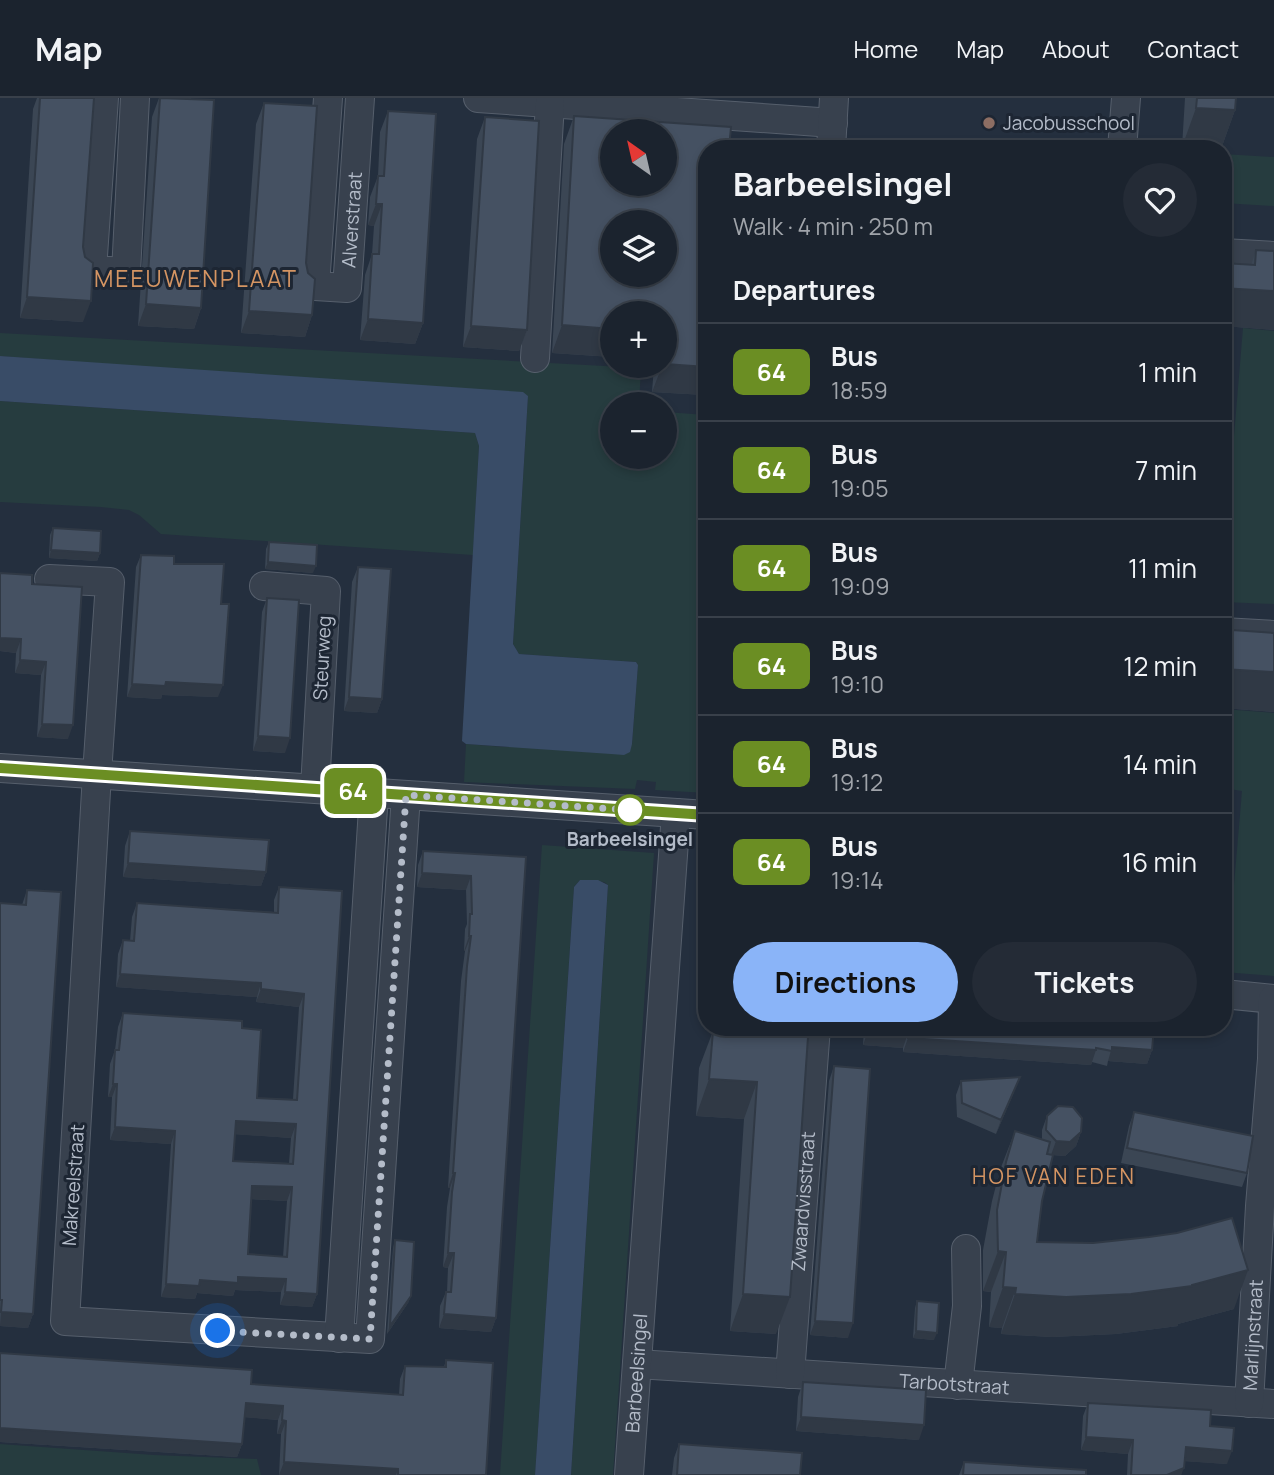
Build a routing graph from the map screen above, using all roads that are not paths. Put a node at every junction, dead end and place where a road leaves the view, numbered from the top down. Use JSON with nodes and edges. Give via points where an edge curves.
{"nodes":[{"id":1,"x":104,"y":98,"type":"edge"},
{"id":2,"x":135,"y":98,"type":"edge"},
{"id":3,"x":328,"y":98,"type":"edge"},
{"id":4,"x":360,"y":98,"type":"edge"},
{"id":5,"x":478,"y":98,"type":"edge"},
{"id":6,"x":1126,"y":98,"type":"edge"},
{"id":7,"x":542,"y":101,"type":"edge"},
{"id":8,"x":833,"y":123,"type":"edge"},
{"id":9,"x":1123,"y":140,"type":"edge"},
{"id":10,"x":1232,"y":254,"type":"edge"},
{"id":11,"x":1274,"y":256,"type":"edge"},
{"id":12,"x":535,"y":358,"type":"dead end"},
{"id":13,"x":49,"y":579,"type":"dead end"},
{"id":14,"x":264,"y":586,"type":"dead end"},
{"id":15,"x":1232,"y":633,"type":"edge"},
{"id":16,"x":1274,"y":635,"type":"edge"},
{"id":17,"x":0,"y":768,"type":"edge"},
{"id":18,"x":97,"y":774,"type":"junction"},
{"id":19,"x":315,"y":788,"type":"junction"},
{"id":20,"x":374,"y":793,"type":"junction"},
{"id":21,"x":406,"y":795,"type":"junction"},
{"id":22,"x":676,"y":813,"type":"junction"},
{"id":23,"x":698,"y":814,"type":"edge"},
{"id":24,"x":1232,"y":995,"type":"edge"},
{"id":25,"x":1273,"y":999,"type":"edge"},
{"id":26,"x":815,"y":1036,"type":"edge"},
{"id":27,"x":1273,"y":1059,"type":"edge"},
{"id":28,"x":966,"y":1249,"type":"dead end"},
{"id":29,"x":339,"y":1338,"type":"junction"},
{"id":30,"x":637,"y":1364,"type":"junction"},
{"id":31,"x":790,"y":1374,"type":"junction"},
{"id":32,"x":958,"y":1385,"type":"junction"},
{"id":33,"x":1261,"y":1404,"type":"edge"},
{"id":34,"x":629,"y":1475,"type":"edge"}],
"edges":[{"from":1,"to":2,"type":"street","via":[[92,270],[126,272]]},
{"from":3,"to":4,"type":"street","name":"Alverstraat","via":[[315,286],[347,288]]},
{"from":5,"to":7,"type":"street"},
{"from":6,"to":9,"type":"street"},
{"from":7,"to":8,"type":"street"},
{"from":7,"to":12,"type":"street"},
{"from":10,"to":11,"type":"street"},
{"from":13,"to":18,"type":"street","via":[[110,582]]},
{"from":14,"to":19,"type":"street","name":"Steurweg","via":[[326,591]]},
{"from":15,"to":16,"type":"street"},
{"from":17,"to":18,"type":"street"},
{"from":18,"to":19,"type":"street"},
{"from":18,"to":29,"type":"street","name":"Makreelstraat","via":[[65,1321]]},
{"from":19,"to":20,"type":"street"},
{"from":20,"to":21,"type":"street"},
{"from":20,"to":29,"type":"street"},
{"from":21,"to":22,"type":"street"},
{"from":21,"to":29,"type":"street","name":"Makreelstraat","via":[[370,1339]]},
{"from":22,"to":23,"type":"street"},
{"from":22,"to":30,"type":"street","name":"Barbeelsingel"},
{"from":24,"to":25,"type":"street"},
{"from":25,"to":27,"type":"street","name":"Marlijnstraat"},
{"from":26,"to":31,"type":"street","name":"Zwaardvisstraat"},
{"from":27,"to":33,"type":"street","name":"Marlijnstraat","via":[[1260,1206]]},
{"from":28,"to":32,"type":"street","via":[[967,1306]]},
{"from":30,"to":31,"type":"street","name":"Tarbotstraat"},
{"from":30,"to":34,"type":"street","name":"Barbeelsingel"},
{"from":31,"to":32,"type":"street","name":"Tarbotstraat"},
{"from":32,"to":33,"type":"street","name":"Tarbotstraat"}]}
